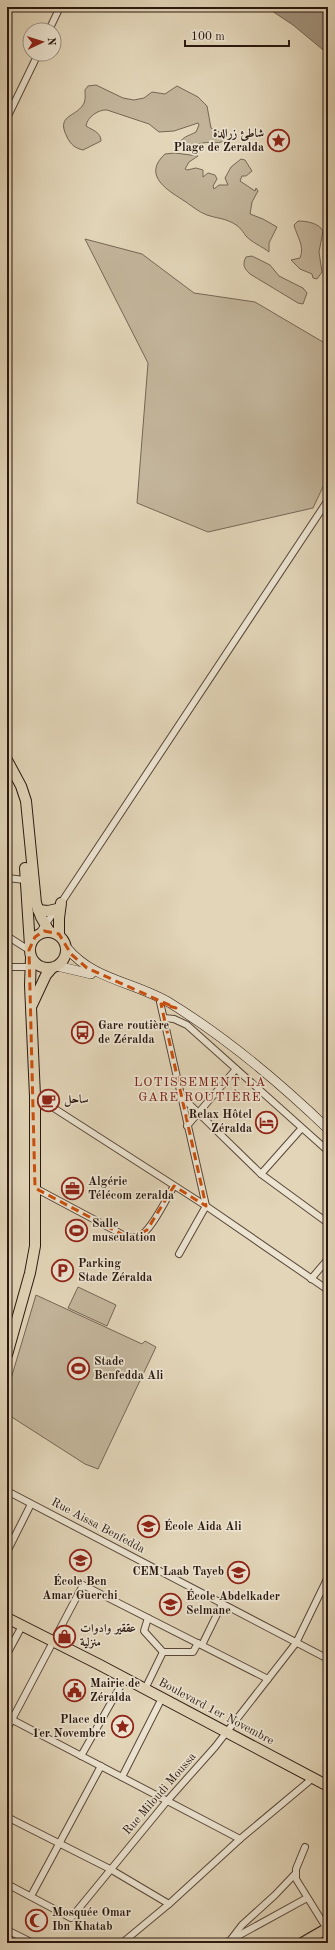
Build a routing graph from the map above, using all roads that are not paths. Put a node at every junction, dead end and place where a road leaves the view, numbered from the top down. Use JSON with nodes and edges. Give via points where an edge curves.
{"nodes":[{"id":1,"x":60,"y":7,"type":"edge"},
{"id":2,"x":53,"y":22,"type":"edge"},
{"id":3,"x":34,"y":62,"type":"edge"},
{"id":4,"x":7,"y":118,"type":"edge"},
{"id":5,"x":328,"y":500,"type":"edge"},
{"id":6,"x":7,"y":760,"type":"edge"},
{"id":7,"x":14,"y":773,"type":"junction"},
{"id":8,"x":7,"y":878,"type":"edge"},
{"id":9,"x":26,"y":880,"type":"junction"},
{"id":10,"x":59,"y":906,"type":"junction"},
{"id":11,"x":38,"y":910,"type":"junction"},
{"id":12,"x":47,"y":928,"type":"junction"},
{"id":13,"x":59,"y":934,"type":"junction"},
{"id":14,"x":7,"y":936,"type":"edge"},
{"id":15,"x":67,"y":948,"type":"junction"},
{"id":16,"x":30,"y":951,"type":"junction"},
{"id":17,"x":7,"y":967,"type":"edge"},
{"id":18,"x":30,"y":967,"type":"junction"},
{"id":19,"x":55,"y":967,"type":"junction"},
{"id":20,"x":160,"y":1002,"type":"junction"},
{"id":21,"x":32,"y":1005,"type":"junction"},
{"id":22,"x":176,"y":1008,"type":"junction"},
{"id":23,"x":164,"y":1018,"type":"junction"},
{"id":24,"x":236,"y":1069,"type":"junction"},
{"id":25,"x":180,"y":1095,"type":"junction"},
{"id":26,"x":35,"y":1096,"type":"junction"},
{"id":27,"x":198,"y":1112,"type":"junction"},
{"id":28,"x":187,"y":1126,"type":"junction"},
{"id":29,"x":301,"y":1129,"type":"junction"},
{"id":30,"x":328,"y":1129,"type":"edge"},
{"id":31,"x":328,"y":1151,"type":"edge"},
{"id":32,"x":261,"y":1174,"type":"junction"},
{"id":33,"x":174,"y":1186,"type":"junction"},
{"id":34,"x":35,"y":1188,"type":"junction"},
{"id":35,"x":206,"y":1206,"type":"junction"},
{"id":36,"x":328,"y":1223,"type":"edge"},
{"id":37,"x":179,"y":1254,"type":"dead end"},
{"id":38,"x":328,"y":1259,"type":"edge"},
{"id":39,"x":311,"y":1279,"type":"junction"},
{"id":40,"x":328,"y":1290,"type":"edge"},
{"id":41,"x":7,"y":1355,"type":"edge"},
{"id":42,"x":7,"y":1491,"type":"edge"},
{"id":43,"x":31,"y":1504,"type":"junction"},
{"id":44,"x":7,"y":1552,"type":"edge"},
{"id":45,"x":328,"y":1577,"type":"edge"},
{"id":46,"x":222,"y":1604,"type":"junction"},
{"id":47,"x":7,"y":1618,"type":"edge"},
{"id":48,"x":148,"y":1618,"type":"junction"},
{"id":49,"x":22,"y":1626,"type":"junction"},
{"id":50,"x":54,"y":1641,"type":"junction"},
{"id":51,"x":296,"y":1643,"type":"junction"},
{"id":52,"x":200,"y":1644,"type":"junction"},
{"id":53,"x":163,"y":1652,"type":"junction"},
{"id":54,"x":7,"y":1654,"type":"edge"},
{"id":55,"x":328,"y":1659,"type":"edge"},
{"id":56,"x":125,"y":1678,"type":"junction"},
{"id":57,"x":268,"y":1679,"type":"junction"},
{"id":58,"x":145,"y":1689,"type":"junction"},
{"id":59,"x":162,"y":1698,"type":"junction"},
{"id":60,"x":10,"y":1718,"type":"edge"},
{"id":61,"x":7,"y":1730,"type":"edge"},
{"id":62,"x":226,"y":1732,"type":"junction"},
{"id":63,"x":81,"y":1756,"type":"junction"},
{"id":64,"x":101,"y":1766,"type":"junction"},
{"id":65,"x":122,"y":1777,"type":"junction"},
{"id":66,"x":313,"y":1778,"type":"junction"},
{"id":67,"x":328,"y":1786,"type":"edge"},
{"id":68,"x":167,"y":1801,"type":"junction"},
{"id":69,"x":7,"y":1817,"type":"edge"},
{"id":70,"x":240,"y":1839,"type":"junction"},
{"id":71,"x":60,"y":1844,"type":"junction"},
{"id":72,"x":305,"y":1847,"type":"dead end"},
{"id":73,"x":110,"y":1869,"type":"junction"},
{"id":74,"x":295,"y":1874,"type":"junction"},
{"id":75,"x":7,"y":1884,"type":"edge"},
{"id":76,"x":31,"y":1896,"type":"junction"},
{"id":77,"x":307,"y":1898,"type":"junction"},
{"id":78,"x":169,"y":1904,"type":"junction"},
{"id":79,"x":327,"y":1928,"type":"edge"},
{"id":80,"x":7,"y":1930,"type":"edge"},
{"id":81,"x":232,"y":1939,"type":"junction"},
{"id":82,"x":33,"y":1943,"type":"edge"},
{"id":83,"x":122,"y":1943,"type":"edge"},
{"id":84,"x":225,"y":1943,"type":"edge"},
{"id":85,"x":302,"y":1943,"type":"edge"}],
"edges":[{"from":1,"to":2,"type":"street"},
{"from":3,"to":4,"type":"street"},
{"from":5,"to":10,"type":"street"},
{"from":6,"to":7,"type":"main road"},
{"from":7,"to":9,"type":"main road","via":[[23,813]]},
{"from":7,"to":11,"type":"main road","via":[[26,801],[30,862]]},
{"from":8,"to":9,"type":"street"},
{"from":9,"to":16,"type":"main road"},
{"from":10,"to":11,"type":"main road","via":[[48,911]]},
{"from":10,"to":12,"type":"street"},
{"from":10,"to":13,"type":"main road"},
{"from":11,"to":12,"type":"main road"},
{"from":12,"to":13,"type":"main road"},
{"from":12,"to":16,"type":"main road","via":[[35,937]]},
{"from":13,"to":15,"type":"main road"},
{"from":14,"to":16,"type":"street"},
{"from":15,"to":19,"type":"main road","via":[[65,958]]},
{"from":15,"to":22,"type":"main road","via":[[80,963],[91,970],[157,996]]},
{"from":16,"to":18,"type":"main road"},
{"from":16,"to":19,"type":"main road","via":[[37,965]]},
{"from":17,"to":18,"type":"street"},
{"from":18,"to":21,"type":"main road"},
{"from":19,"to":20,"type":"main road","via":[[90,973]]},
{"from":19,"to":21,"type":"main road","via":[[46,974]]},
{"from":20,"to":22,"type":"main road"},
{"from":20,"to":23,"type":"street"},
{"from":21,"to":26,"type":"main road"},
{"from":22,"to":30,"type":"main road","via":[[208,1028],[255,1065],[290,1093]]},
{"from":23,"to":24,"type":"street","via":[[187,1025]]},
{"from":23,"to":25,"type":"street"},
{"from":24,"to":27,"type":"street"},
{"from":24,"to":29,"type":"street"},
{"from":25,"to":27,"type":"street"},
{"from":25,"to":28,"type":"street"},
{"from":26,"to":33,"type":"street"},
{"from":26,"to":34,"type":"main road"},
{"from":27,"to":28,"type":"street"},
{"from":27,"to":32,"type":"street"},
{"from":28,"to":35,"type":"street"},
{"from":29,"to":31,"type":"street"},
{"from":29,"to":32,"type":"street"},
{"from":32,"to":36,"type":"street"},
{"from":33,"to":34,"type":"street","via":[[147,1230],[139,1237],[127,1237]]},
{"from":33,"to":35,"type":"street"},
{"from":34,"to":41,"type":"main road","via":[[35,1246]]},
{"from":35,"to":37,"type":"street"},
{"from":35,"to":39,"type":"street"},
{"from":38,"to":39,"type":"street"},
{"from":39,"to":40,"type":"street"},
{"from":42,"to":43,"type":"street","name":"Rue Aissa Benfedda"},
{"from":43,"to":44,"type":"street"},
{"from":43,"to":46,"type":"street","name":"Rue Aissa Benfedda"},
{"from":45,"to":51,"type":"street","name":"Rue Miloudi Moussa"},
{"from":46,"to":51,"type":"street","name":"Rue Aissa Benfedda"},
{"from":46,"to":52,"type":"street"},
{"from":47,"to":49,"type":"main road","name":"Boulevard 1er Novembre"},
{"from":48,"to":50,"type":"street","via":[[83,1584]]},
{"from":48,"to":52,"type":"street"},
{"from":48,"to":53,"type":"street","via":[[144,1631]]},
{"from":49,"to":50,"type":"main road","name":"Boulevard 1er Novembre"},
{"from":49,"to":54,"type":"street"},
{"from":50,"to":56,"type":"main road","name":"Boulevard 1er Novembre"},
{"from":50,"to":60,"type":"street"},
{"from":51,"to":55,"type":"street","name":"Rue Aissa Benfedda"},
{"from":51,"to":57,"type":"street","name":"Rue Miloudi Moussa"},
{"from":52,"to":53,"type":"street","via":[[193,1652]]},
{"from":52,"to":57,"type":"street"},
{"from":53,"to":58,"type":"street"},
{"from":56,"to":58,"type":"main road","name":"Boulevard 1er Novembre"},
{"from":56,"to":63,"type":"street"},
{"from":57,"to":62,"type":"street","name":"Rue Miloudi Moussa"},
{"from":58,"to":59,"type":"main road","name":"Boulevard 1er Novembre"},
{"from":59,"to":62,"type":"main road","name":"Boulevard 1er Novembre"},
{"from":59,"to":65,"type":"street"},
{"from":60,"to":61,"type":"street"},
{"from":60,"to":63,"type":"street"},
{"from":62,"to":66,"type":"main road","name":"Boulevard 1er Novembre"},
{"from":62,"to":68,"type":"street","name":"Rue Miloudi Moussa"},
{"from":63,"to":64,"type":"street"},
{"from":64,"to":65,"type":"street"},
{"from":64,"to":71,"type":"street"},
{"from":65,"to":68,"type":"street"},
{"from":66,"to":67,"type":"main road","name":"Boulevard 1er Novembre"},
{"from":66,"to":70,"type":"street"},
{"from":68,"to":70,"type":"street"},
{"from":68,"to":73,"type":"street","name":"Rue Miloudi Moussa"},
{"from":69,"to":71,"type":"street"},
{"from":70,"to":78,"type":"street"},
{"from":71,"to":73,"type":"street"},
{"from":71,"to":76,"type":"street"},
{"from":72,"to":74,"type":"street"},
{"from":73,"to":76,"type":"street","name":"Rue Miloudi Moussa","via":[[71,1918]]},
{"from":73,"to":78,"type":"street"},
{"from":74,"to":77,"type":"street","via":[[297,1884]]},
{"from":74,"to":81,"type":"street","via":[[242,1925]]},
{"from":75,"to":76,"type":"street"},
{"from":77,"to":79,"type":"street"},
{"from":77,"to":81,"type":"street"},
{"from":78,"to":83,"type":"street"},
{"from":79,"to":85,"type":"main road"},
{"from":80,"to":82,"type":"street"},
{"from":81,"to":84,"type":"street"}]}
